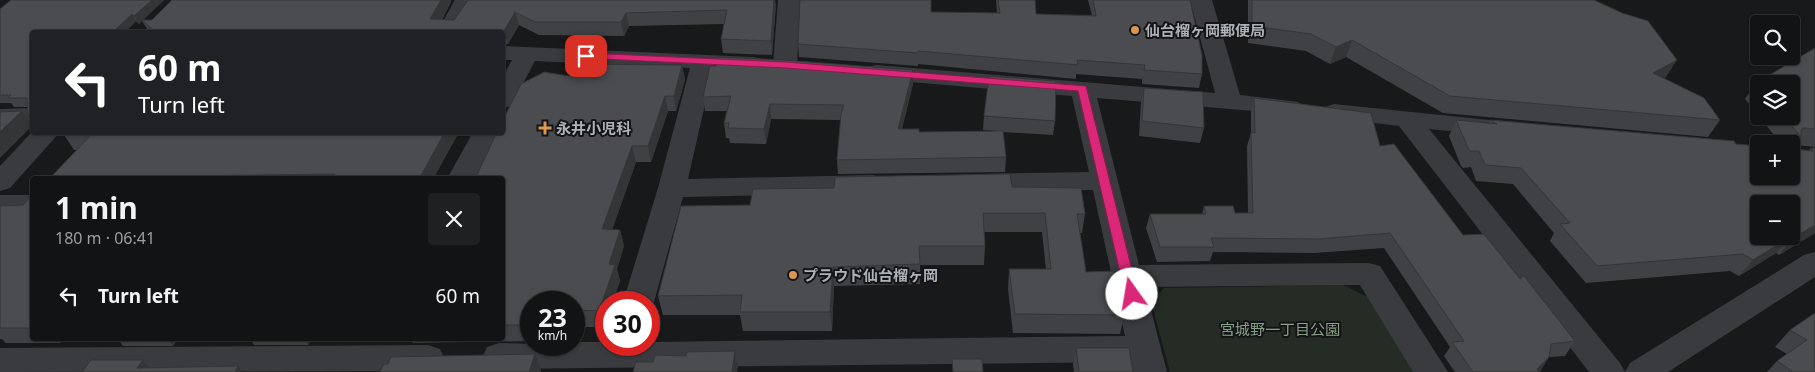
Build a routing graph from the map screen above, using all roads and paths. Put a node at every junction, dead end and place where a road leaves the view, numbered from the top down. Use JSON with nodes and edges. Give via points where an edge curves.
{"nodes":[{"id":1,"x":466,"y":0,"type":"edge"},
{"id":2,"x":789,"y":0,"type":"edge"},
{"id":3,"x":1201,"y":0,"type":"edge"},
{"id":4,"x":449,"y":30,"type":"edge"},
{"id":5,"x":505,"y":53,"type":"edge"},
{"id":6,"x":528,"y":53,"type":"junction"},
{"id":7,"x":703,"y":63,"type":"junction"},
{"id":8,"x":853,"y":70,"type":"edge"},
{"id":9,"x":1082,"y":88,"type":"junction"},
{"id":10,"x":505,"y":95,"type":"edge"},
{"id":11,"x":1229,"y":100,"type":"junction"},
{"id":12,"x":30,"y":116,"type":"edge"},
{"id":13,"x":0,"y":117,"type":"edge"},
{"id":14,"x":1408,"y":120,"type":"junction"},
{"id":15,"x":1515,"y":129,"type":"edge"},
{"id":16,"x":44,"y":135,"type":"edge"},
{"id":17,"x":484,"y":135,"type":"edge"},
{"id":18,"x":463,"y":176,"type":"edge"},
{"id":19,"x":1105,"y":181,"type":"junction"},
{"id":20,"x":0,"y":182,"type":"edge"},
{"id":21,"x":946,"y":183,"type":"edge"},
{"id":22,"x":897,"y":184,"type":"edge"},
{"id":23,"x":672,"y":188,"type":"junction"},
{"id":24,"x":0,"y":204,"type":"edge"},
{"id":25,"x":30,"y":204,"type":"edge"},
{"id":26,"x":1815,"y":263,"type":"edge"},
{"id":27,"x":1127,"y":276,"type":"junction"},
{"id":28,"x":641,"y":291,"type":"edge"},
{"id":29,"x":374,"y":356,"type":"edge"},
{"id":30,"x":622,"y":357,"type":"edge"},
{"id":31,"x":1147,"y":360,"type":"edge"},
{"id":32,"x":0,"y":361,"type":"edge"},
{"id":33,"x":1431,"y":372,"type":"edge"},
{"id":34,"x":1608,"y":372,"type":"edge"},
{"id":35,"x":1642,"y":372,"type":"edge"}],
"edges":[{"from":1,"to":4,"type":"street"},
{"from":2,"to":7,"type":"street","via":[[794,66]]},
{"from":3,"to":11,"type":"street"},
{"from":5,"to":6,"type":"street"},
{"from":6,"to":7,"type":"street"},
{"from":6,"to":10,"type":"street"},
{"from":7,"to":23,"type":"street"},
{"from":8,"to":9,"type":"street"},
{"from":9,"to":11,"type":"street"},
{"from":9,"to":19,"type":"street"},
{"from":11,"to":14,"type":"street"},
{"from":12,"to":13,"type":"street"},
{"from":14,"to":15,"type":"street"},
{"from":14,"to":34,"type":"street"},
{"from":16,"to":20,"type":"street"},
{"from":17,"to":18,"type":"street"},
{"from":19,"to":21,"type":"street"},
{"from":19,"to":27,"type":"street"},
{"from":22,"to":23,"type":"street"},
{"from":23,"to":28,"type":"street"},
{"from":24,"to":25,"type":"street"},
{"from":26,"to":35,"type":"street"},
{"from":27,"to":31,"type":"street"},
{"from":27,"to":33,"type":"street","via":[[1369,274]]},
{"from":29,"to":30,"type":"street"},
{"from":29,"to":32,"type":"street"},
{"from":30,"to":31,"type":"street"}]}
